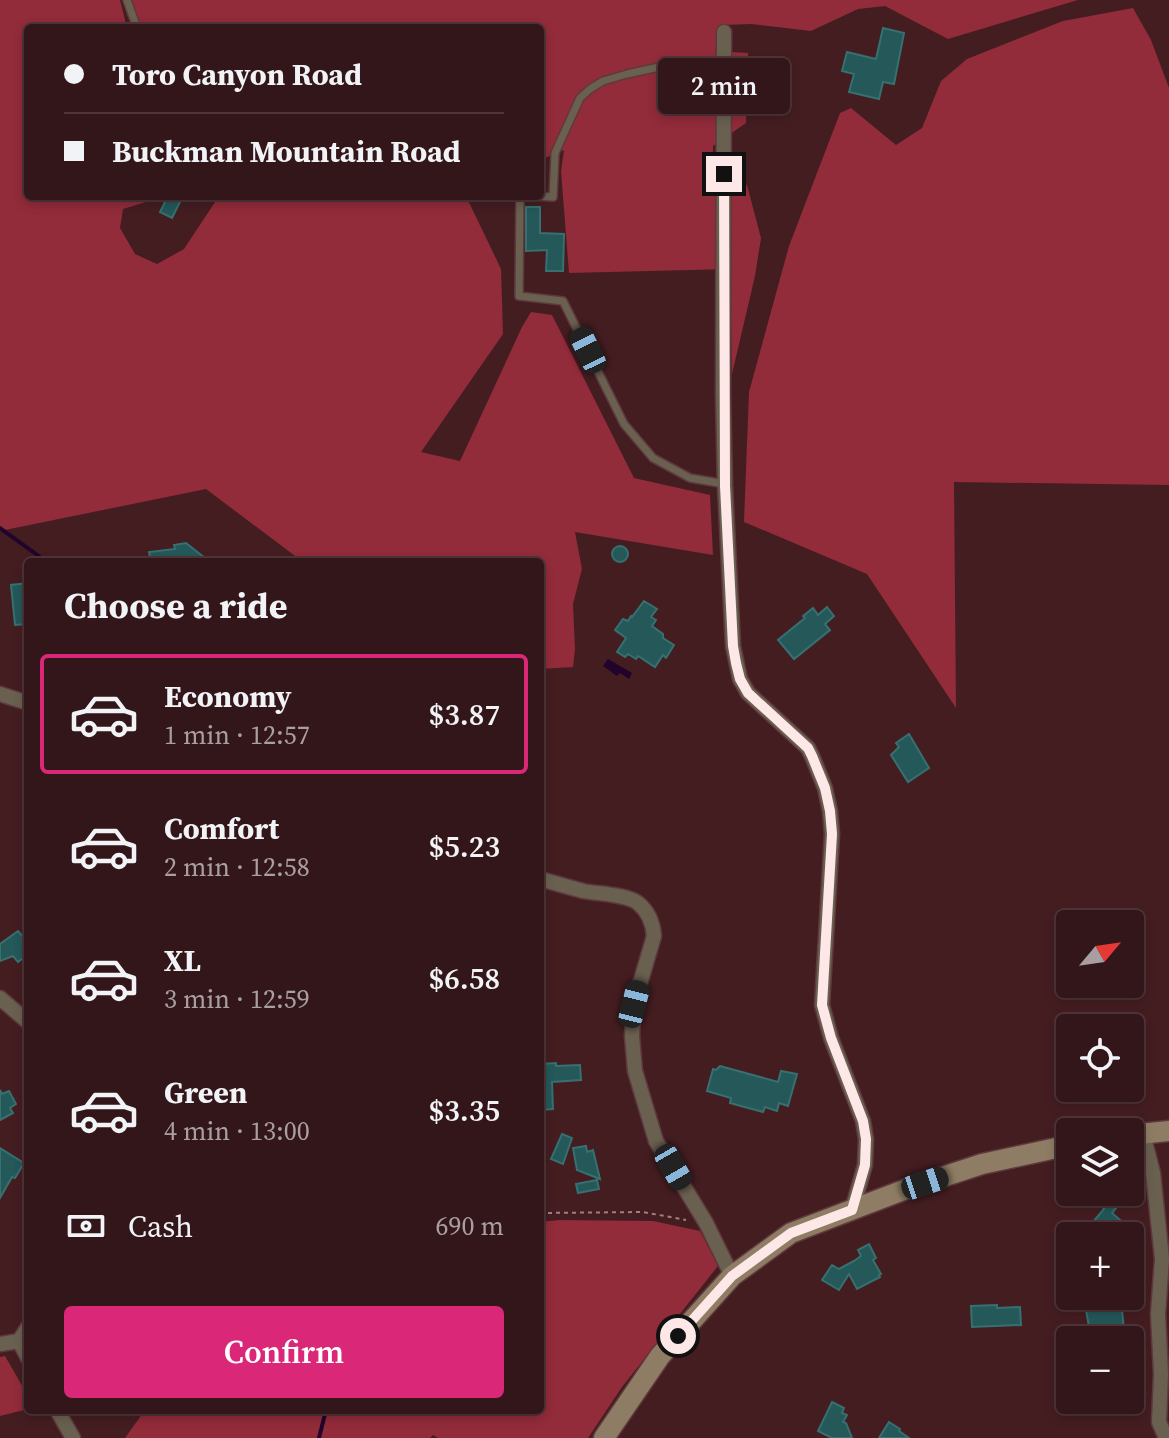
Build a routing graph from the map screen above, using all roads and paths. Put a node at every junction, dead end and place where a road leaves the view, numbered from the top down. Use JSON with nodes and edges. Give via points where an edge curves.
{"nodes":[{"id":1,"x":127,"y":0,"type":"edge"},
{"id":2,"x":136,"y":24,"type":"edge"},
{"id":3,"x":724,"y":32,"type":"dead end"},
{"id":4,"x":724,"y":80,"type":"junction"},
{"id":5,"x":544,"y":197,"type":"edge"},
{"id":6,"x":520,"y":200,"type":"edge"},
{"id":7,"x":725,"y":484,"type":"junction"},
{"id":8,"x":0,"y":694,"type":"edge"},
{"id":9,"x":24,"y":702,"type":"edge"},
{"id":10,"x":544,"y":880,"type":"edge"},
{"id":11,"x":0,"y":998,"type":"edge"},
{"id":12,"x":24,"y":1019,"type":"edge"},
{"id":13,"x":1169,"y":1131,"type":"edge"},
{"id":14,"x":1144,"y":1133,"type":"edge"},
{"id":15,"x":1056,"y":1148,"type":"edge"},
{"id":16,"x":1144,"y":1152,"type":"edge"},
{"id":17,"x":852,"y":1210,"type":"junction"},
{"id":18,"x":544,"y":1213,"type":"edge"},
{"id":19,"x":706,"y":1223,"type":"junction"},
{"id":20,"x":732,"y":1276,"type":"junction"},
{"id":21,"x":24,"y":1333,"type":"edge"},
{"id":22,"x":19,"y":1341,"type":"junction"},
{"id":23,"x":0,"y":1344,"type":"edge"},
{"id":24,"x":24,"y":1350,"type":"edge"},
{"id":25,"x":59,"y":1414,"type":"edge"},
{"id":26,"x":609,"y":1436,"type":"edge"},
{"id":27,"x":73,"y":1438,"type":"edge"},
{"id":28,"x":1166,"y":1438,"type":"edge"}],
"edges":[{"from":1,"to":2,"type":"lane"},
{"from":3,"to":4,"type":"street"},
{"from":4,"to":5,"type":"lane","via":[[673,64],[590,89],[580,98],[555,153],[553,197]]},
{"from":4,"to":7,"type":"street"},
{"from":6,"to":7,"type":"lane","via":[[519,296],[563,301],[624,424],[653,458],[690,478]]},
{"from":7,"to":17,"type":"street","via":[[733,646],[740,679],[753,698],[808,748],[830,811],[822,1005],[866,1139],[865,1165]]},
{"from":8,"to":9,"type":"street"},
{"from":10,"to":19,"type":"street","via":[[633,900],[649,916],[654,936],[634,1004],[635,1071],[656,1141]]},
{"from":11,"to":12,"type":"street"},
{"from":13,"to":14,"type":"street"},
{"from":15,"to":17,"type":"street","via":[[982,1164]]},
{"from":16,"to":28,"type":"street","via":[[1153,1173],[1162,1259],[1159,1422]]},
{"from":17,"to":20,"type":"street","via":[[791,1233]]},
{"from":18,"to":19,"type":"path","via":[[643,1212]]},
{"from":19,"to":20,"type":"street"},
{"from":20,"to":26,"type":"street","via":[[660,1356]]},
{"from":21,"to":22,"type":"street"},
{"from":22,"to":23,"type":"street"},
{"from":22,"to":24,"type":"street"},
{"from":25,"to":27,"type":"street"}]}
